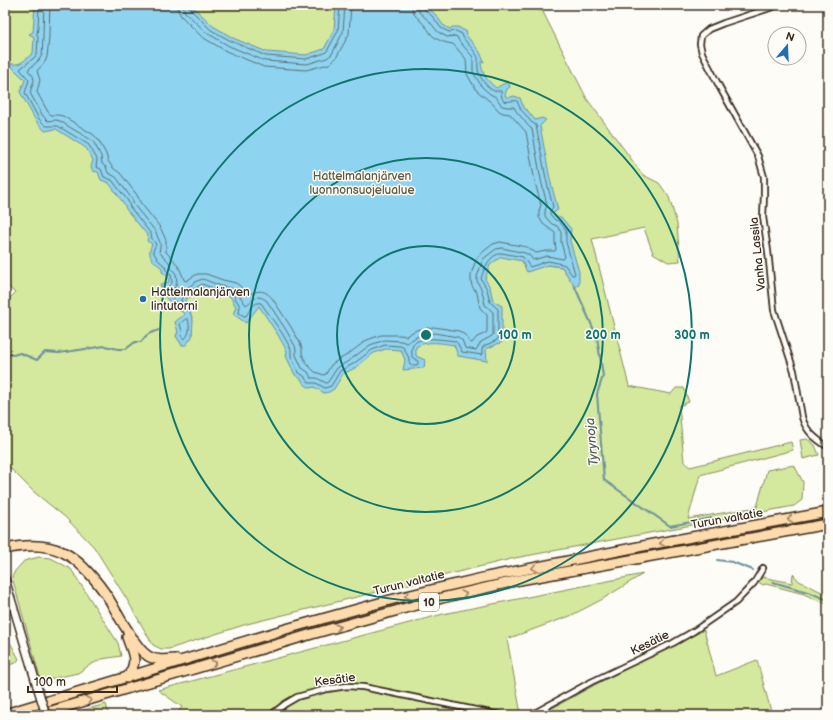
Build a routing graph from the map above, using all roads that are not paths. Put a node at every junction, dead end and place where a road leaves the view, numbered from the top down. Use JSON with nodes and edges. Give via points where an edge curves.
{"nodes":[{"id":1,"x":779,"y":5,"type":"edge"},
{"id":2,"x":828,"y":447,"type":"edge"},
{"id":3,"x":828,"y":512,"type":"edge"},
{"id":4,"x":828,"y":524,"type":"edge"},
{"id":5,"x":5,"y":549,"type":"edge"},
{"id":6,"x":763,"y":568,"type":"dead end"},
{"id":7,"x":5,"y":579,"type":"edge"},
{"id":8,"x":120,"y":618,"type":"junction"},
{"id":9,"x":202,"y":655,"type":"junction"},
{"id":10,"x":127,"y":678,"type":"junction"},
{"id":11,"x":5,"y":714,"type":"edge"},
{"id":12,"x":38,"y":715,"type":"edge"},
{"id":13,"x":46,"y":715,"type":"edge"},
{"id":14,"x":271,"y":715,"type":"edge"},
{"id":15,"x":500,"y":715,"type":"edge"},
{"id":16,"x":531,"y":715,"type":"edge"}],
"edges":[{"from":1,"to":2,"type":"street","name":"Vanha Lassila","via":[[708,29],[701,36],[700,44],[719,86],[758,156],[764,177],[763,217],[774,310],[794,371],[804,424],[813,437]]},
{"from":3,"to":9,"type":"highway","name":"Turun valtatie","number":"10","one_way":true,"via":[[487,577],[390,600]]},
{"from":12,"to":4,"type":"highway","name":"Turun valtatie","number":"10","one_way":true,"via":[[442,598],[520,580]]},
{"from":5,"to":8,"type":"highway","via":[[44,546],[70,555],[83,565],[106,594]]},
{"from":6,"to":16,"type":"street","name":"Kesätie","via":[[754,583],[736,602],[694,631]]},
{"from":7,"to":13,"type":"main road","bridge":true},
{"from":8,"to":9,"type":"highway","via":[[142,651],[153,658],[165,660]]},
{"from":8,"to":10,"type":"highway","via":[[134,656],[133,666]]},
{"from":9,"to":10,"type":"highway","name":"Turun valtatie","number":"10"},
{"from":10,"to":11,"type":"highway","name":"Turun valtatie","number":"10"},
{"from":14,"to":15,"type":"street","name":"Kesätie","via":[[297,697],[348,686]]}]}
